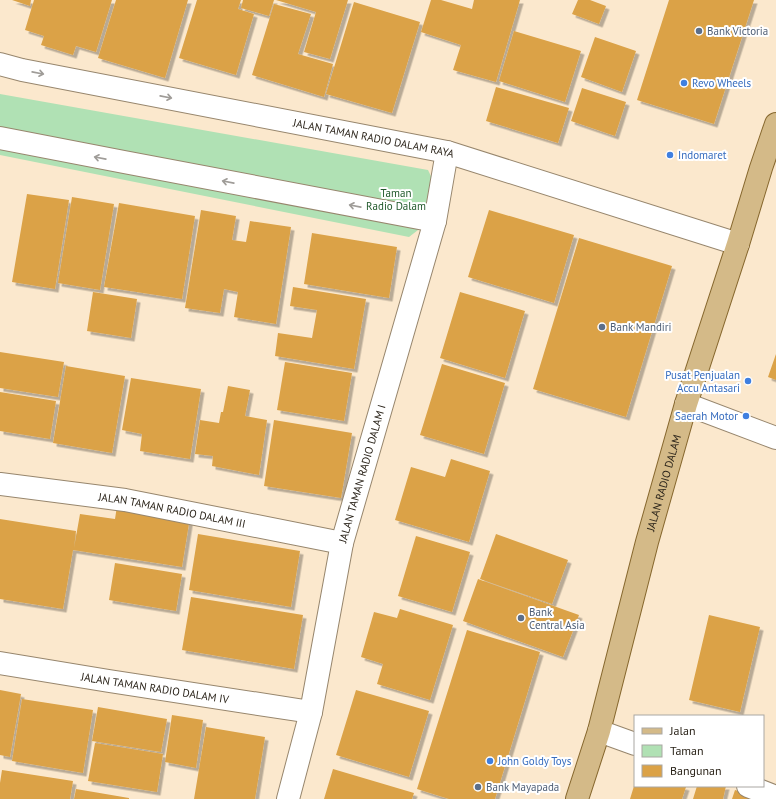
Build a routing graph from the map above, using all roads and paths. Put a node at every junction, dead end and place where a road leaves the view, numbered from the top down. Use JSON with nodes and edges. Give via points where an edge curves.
{"nodes":[{"id":1,"x":0,"y":64,"type":"edge"},
{"id":2,"x":776,"y":124,"type":"edge"},
{"id":3,"x":0,"y":138,"type":"edge"},
{"id":4,"x":447,"y":152,"type":"junction"},
{"id":5,"x":435,"y":221,"type":"junction"},
{"id":6,"x":738,"y":244,"type":"junction"},
{"id":7,"x":686,"y":404,"type":"junction"},
{"id":8,"x":776,"y":438,"type":"edge"},
{"id":9,"x":0,"y":484,"type":"edge"},
{"id":10,"x":342,"y":543,"type":"junction"},
{"id":11,"x":0,"y":663,"type":"edge"},
{"id":12,"x":311,"y":712,"type":"junction"},
{"id":13,"x":599,"y":731,"type":"junction"},
{"id":14,"x":634,"y":744,"type":"edge"},
{"id":15,"x":751,"y":787,"type":"edge"},
{"id":16,"x":776,"y":797,"type":"edge"},
{"id":17,"x":288,"y":799,"type":"edge"},
{"id":18,"x":577,"y":799,"type":"edge"}],
"edges":[{"from":1,"to":4,"type":"street","name":"JALAN TAMAN RADIO DALAM RAYA","one_way":true},
{"from":2,"to":6,"type":"main road","name":"JALAN RADIO DALAM"},
{"from":5,"to":3,"type":"street","one_way":true},
{"from":4,"to":5,"type":"street","name":"JALAN TAMAN RADIO DALAM I"},
{"from":4,"to":6,"type":"street","name":"JALAN TAMAN RADIO DALAM RAYA"},
{"from":5,"to":10,"type":"street","name":"JALAN TAMAN RADIO DALAM I"},
{"from":6,"to":7,"type":"main road","name":"JALAN RADIO DALAM"},
{"from":7,"to":8,"type":"street"},
{"from":7,"to":13,"type":"main road","name":"JALAN RADIO DALAM","via":[[647,542]]},
{"from":9,"to":10,"type":"street","name":"JALAN TAMAN RADIO DALAM III","via":[[125,500]]},
{"from":10,"to":12,"type":"street","name":"JALAN TAMAN RADIO DALAM I"},
{"from":11,"to":12,"type":"street","name":"JALAN TAMAN RADIO DALAM IV"},
{"from":12,"to":17,"type":"street","name":"JALAN TAMAN RADIO DALAM I"},
{"from":13,"to":14,"type":"street"},
{"from":13,"to":18,"type":"main road","name":"JALAN RADIO DALAM"},
{"from":15,"to":16,"type":"street"}]}
